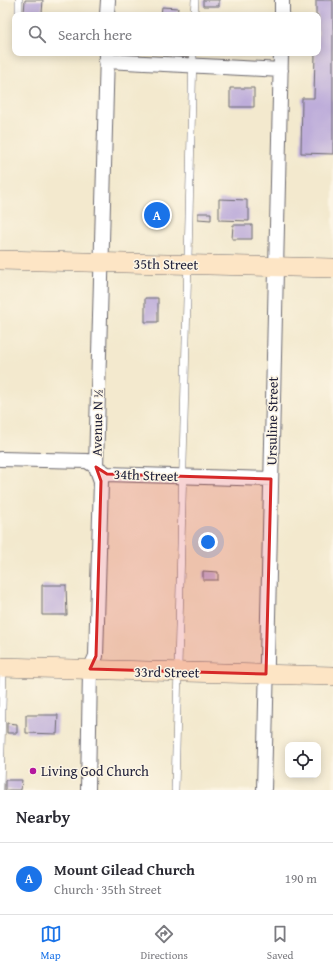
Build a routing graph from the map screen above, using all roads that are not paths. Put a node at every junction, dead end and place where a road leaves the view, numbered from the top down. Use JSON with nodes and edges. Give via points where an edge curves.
{"nodes":[{"id":1,"x":19,"y":0,"type":"edge"},
{"id":2,"x":108,"y":0,"type":"edge"},
{"id":3,"x":195,"y":0,"type":"edge"},
{"id":4,"x":282,"y":0,"type":"edge"},
{"id":5,"x":19,"y":12,"type":"edge"},
{"id":6,"x":108,"y":12,"type":"edge"},
{"id":7,"x":194,"y":12,"type":"edge"},
{"id":8,"x":282,"y":12,"type":"edge"},
{"id":9,"x":281,"y":56,"type":"edge"},
{"id":10,"x":106,"y":57,"type":"edge"},
{"id":11,"x":193,"y":59,"type":"edge"},
{"id":12,"x":281,"y":70,"type":"junction"},
{"id":13,"x":0,"y":260,"type":"edge"},
{"id":14,"x":101,"y":263,"type":"junction"},
{"id":15,"x":188,"y":265,"type":"junction"},
{"id":16,"x":276,"y":267,"type":"junction"},
{"id":17,"x":333,"y":268,"type":"edge"},
{"id":18,"x":0,"y":459,"type":"edge"},
{"id":19,"x":96,"y":467,"type":"junction"},
{"id":20,"x":182,"y":476,"type":"junction"},
{"id":21,"x":271,"y":480,"type":"junction"},
{"id":22,"x":1,"y":668,"type":"edge"},
{"id":23,"x":90,"y":670,"type":"junction"},
{"id":24,"x":178,"y":672,"type":"junction"},
{"id":25,"x":266,"y":674,"type":"junction"},
{"id":26,"x":333,"y":676,"type":"edge"},
{"id":27,"x":0,"y":790,"type":"edge"},
{"id":28,"x":88,"y":790,"type":"edge"},
{"id":29,"x":175,"y":790,"type":"edge"},
{"id":30,"x":264,"y":790,"type":"edge"}],
"edges":[{"from":1,"to":5,"type":"lane"},
{"from":2,"to":6,"type":"street"},
{"from":3,"to":7,"type":"lane"},
{"from":4,"to":8,"type":"street"},
{"from":9,"to":12,"type":"street","name":"Ursuline Street"},
{"from":10,"to":11,"type":"street"},
{"from":10,"to":14,"type":"street","name":"Avenue N ½"},
{"from":11,"to":12,"type":"street"},
{"from":11,"to":15,"type":"lane"},
{"from":12,"to":16,"type":"street","name":"Ursuline Street"},
{"from":13,"to":14,"type":"street","name":"35th Street"},
{"from":14,"to":15,"type":"street","name":"35th Street"},
{"from":14,"to":19,"type":"street","name":"Avenue N ½"},
{"from":15,"to":16,"type":"street","name":"35th Street"},
{"from":15,"to":20,"type":"lane"},
{"from":16,"to":17,"type":"street","name":"35th Street"},
{"from":16,"to":21,"type":"street","name":"Ursuline Street"},
{"from":18,"to":19,"type":"street","name":"34th Street","via":[[88,461]]},
{"from":19,"to":20,"type":"street","name":"34th Street","via":[[107,474]]},
{"from":19,"to":23,"type":"street","name":"Avenue N ½","via":[[102,481],[96,656]]},
{"from":20,"to":21,"type":"street","name":"34th Street"},
{"from":20,"to":24,"type":"lane"},
{"from":21,"to":25,"type":"street","name":"Ursuline Street"},
{"from":22,"to":23,"type":"street","name":"33rd Street"},
{"from":22,"to":27,"type":"lane"},
{"from":23,"to":24,"type":"street","name":"33rd Street"},
{"from":23,"to":28,"type":"street","name":"Avenue N ½"},
{"from":24,"to":25,"type":"street","name":"33rd Street"},
{"from":24,"to":29,"type":"lane"},
{"from":25,"to":26,"type":"street","name":"33rd Street"},
{"from":25,"to":30,"type":"street","name":"Ursuline Street"}]}
